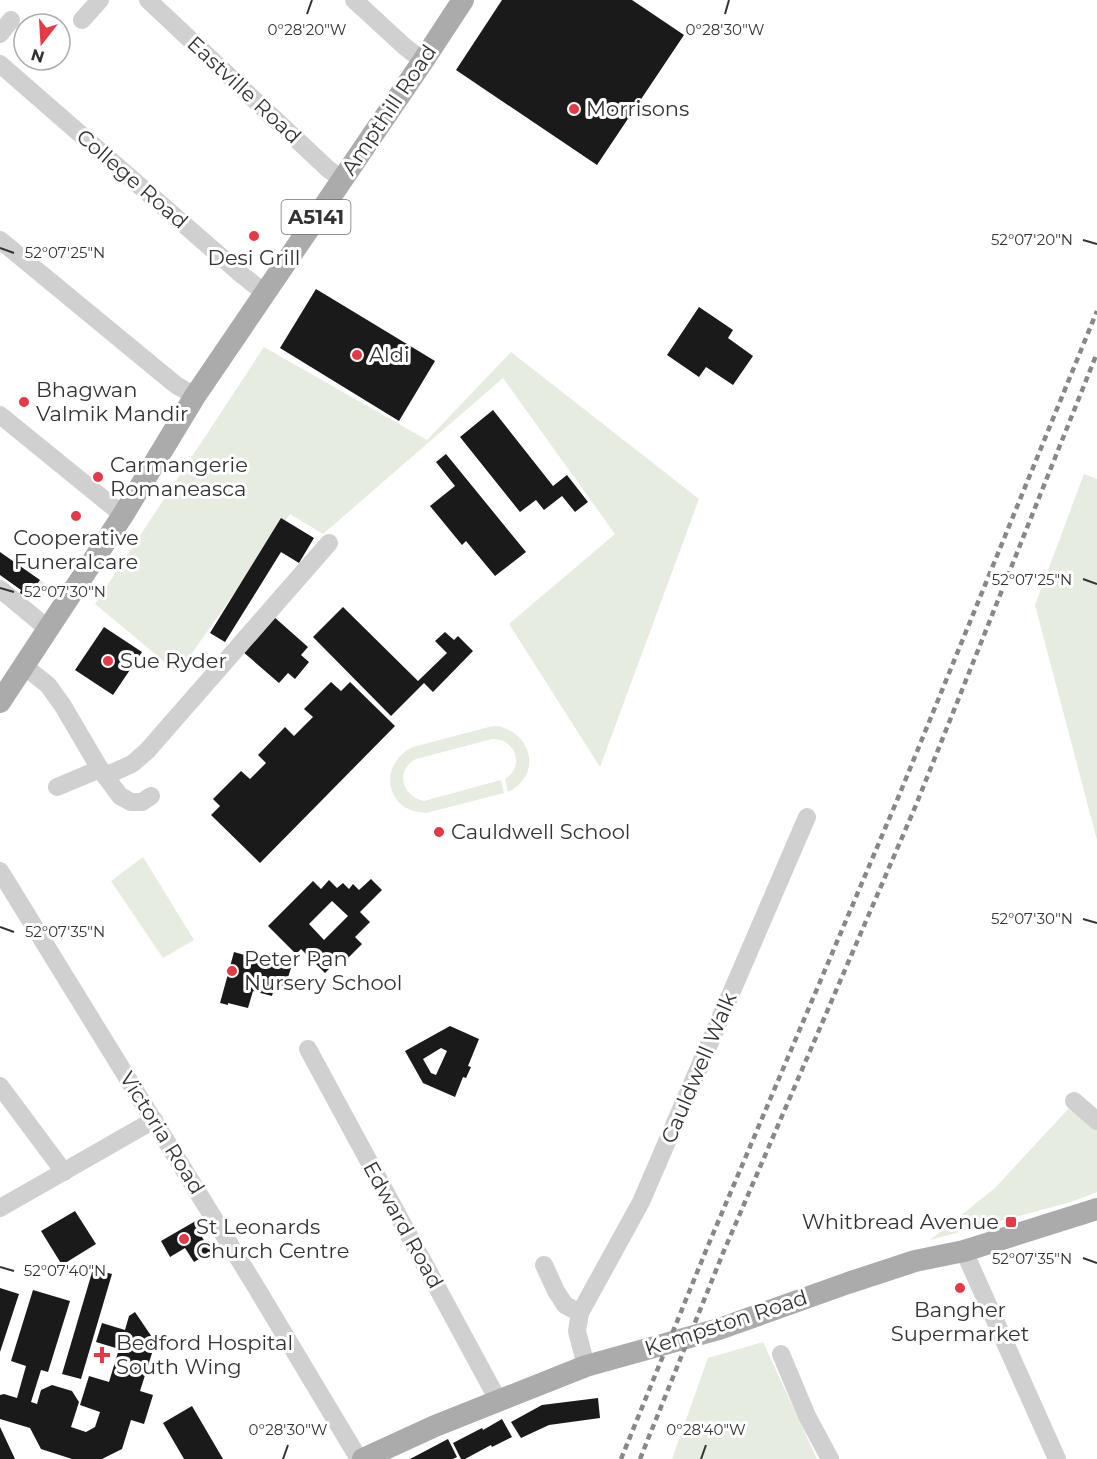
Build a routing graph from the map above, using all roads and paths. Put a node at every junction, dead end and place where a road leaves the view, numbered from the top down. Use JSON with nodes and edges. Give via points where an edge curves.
{"nodes":[{"id":1,"x":100,"y":0,"type":"edge"},
{"id":2,"x":147,"y":0,"type":"edge"},
{"id":3,"x":354,"y":0,"type":"edge"},
{"id":4,"x":463,"y":0,"type":"edge"},
{"id":5,"x":82,"y":20,"type":"dead end"},
{"id":6,"x":423,"y":61,"type":"junction"},
{"id":7,"x":0,"y":64,"type":"edge"},
{"id":8,"x":342,"y":179,"type":"junction"},
{"id":9,"x":0,"y":240,"type":"edge"},
{"id":10,"x":264,"y":292,"type":"junction"},
{"id":11,"x":195,"y":396,"type":"junction"},
{"id":12,"x":0,"y":415,"type":"edge"},
{"id":13,"x":123,"y":515,"type":"junction"},
{"id":14,"x":329,"y":543,"type":"dead end"},
{"id":15,"x":0,"y":589,"type":"edge"},
{"id":16,"x":47,"y":628,"type":"junction"},
{"id":17,"x":24,"y":666,"type":"junction"},
{"id":18,"x":0,"y":702,"type":"edge"},
{"id":19,"x":102,"y":772,"type":"junction"},
{"id":20,"x":57,"y":787,"type":"dead end"},
{"id":21,"x":151,"y":796,"type":"dead end"},
{"id":22,"x":807,"y":817,"type":"dead end"},
{"id":23,"x":0,"y":871,"type":"edge"},
{"id":24,"x":308,"y":1049,"type":"dead end"},
{"id":25,"x":0,"y":1086,"type":"edge"},
{"id":26,"x":1074,"y":1101,"type":"dead end"},
{"id":27,"x":154,"y":1120,"type":"junction"},
{"id":28,"x":1097,"y":1121,"type":"edge"},
{"id":29,"x":64,"y":1172,"type":"junction"},
{"id":30,"x":0,"y":1208,"type":"edge"},
{"id":31,"x":1097,"y":1209,"type":"edge"},
{"id":32,"x":964,"y":1251,"type":"junction"},
{"id":33,"x":544,"y":1265,"type":"dead end"},
{"id":34,"x":580,"y":1313,"type":"junction"},
{"id":35,"x":781,"y":1354,"type":"dead end"},
{"id":36,"x":586,"y":1366,"type":"junction"},
{"id":37,"x":498,"y":1400,"type":"junction"},
{"id":38,"x":361,"y":1459,"type":"edge"},
{"id":39,"x":830,"y":1459,"type":"edge"},
{"id":40,"x":1057,"y":1459,"type":"edge"}],
"edges":[{"from":1,"to":5,"type":"street"},
{"from":2,"to":8,"type":"street","name":"Eastville Road"},
{"from":3,"to":6,"type":"street"},
{"from":4,"to":6,"type":"main road","name":"Ampthill Road","number":"A5141"},
{"from":6,"to":8,"type":"main road","name":"Ampthill Road","number":"A5141"},
{"from":7,"to":10,"type":"street","name":"College Road"},
{"from":8,"to":10,"type":"main road","name":"Ampthill Road","number":"A5141"},
{"from":9,"to":11,"type":"street"},
{"from":10,"to":11,"type":"main road","name":"Ampthill Road","number":"A5141"},
{"from":11,"to":13,"type":"main road","name":"Ampthill Road","number":"A5141"},
{"from":12,"to":13,"type":"street"},
{"from":13,"to":16,"type":"main road","name":"Ampthill Road","number":"A5141"},
{"from":14,"to":19,"type":"street","via":[[147,751],[132,764]]},
{"from":15,"to":16,"type":"street"},
{"from":16,"to":17,"type":"main road","name":"Ampthill Road","number":"A5141"},
{"from":17,"to":18,"type":"main road","name":"Ampthill Road","number":"A5141"},
{"from":17,"to":19,"type":"street","via":[[48,684]]},
{"from":19,"to":20,"type":"street"},
{"from":19,"to":21,"type":"street","via":[[120,796],[131,802],[142,802]]},
{"from":22,"to":34,"type":"street","name":"Cauldwell Walk","via":[[641,1202]]},
{"from":23,"to":27,"type":"street","name":"Victoria Road"},
{"from":24,"to":37,"type":"street","name":"Edward Road"},
{"from":25,"to":29,"type":"street"},
{"from":26,"to":28,"type":"street"},
{"from":27,"to":29,"type":"street"},
{"from":27,"to":38,"type":"street","name":"Victoria Road"},
{"from":29,"to":30,"type":"street"},
{"from":31,"to":32,"type":"main road","name":"Kempston Road"},
{"from":32,"to":36,"type":"main road","name":"Kempston Road","via":[[915,1261],[719,1329]]},
{"from":32,"to":40,"type":"street"},
{"from":33,"to":34,"type":"street","via":[[565,1305]]},
{"from":34,"to":36,"type":"street","name":"Cauldwell Walk","via":[[577,1331]]},
{"from":35,"to":39,"type":"street"},
{"from":36,"to":37,"type":"main road","name":"Kempston Road"},
{"from":37,"to":38,"type":"main road","name":"Kempston Road"}]}
